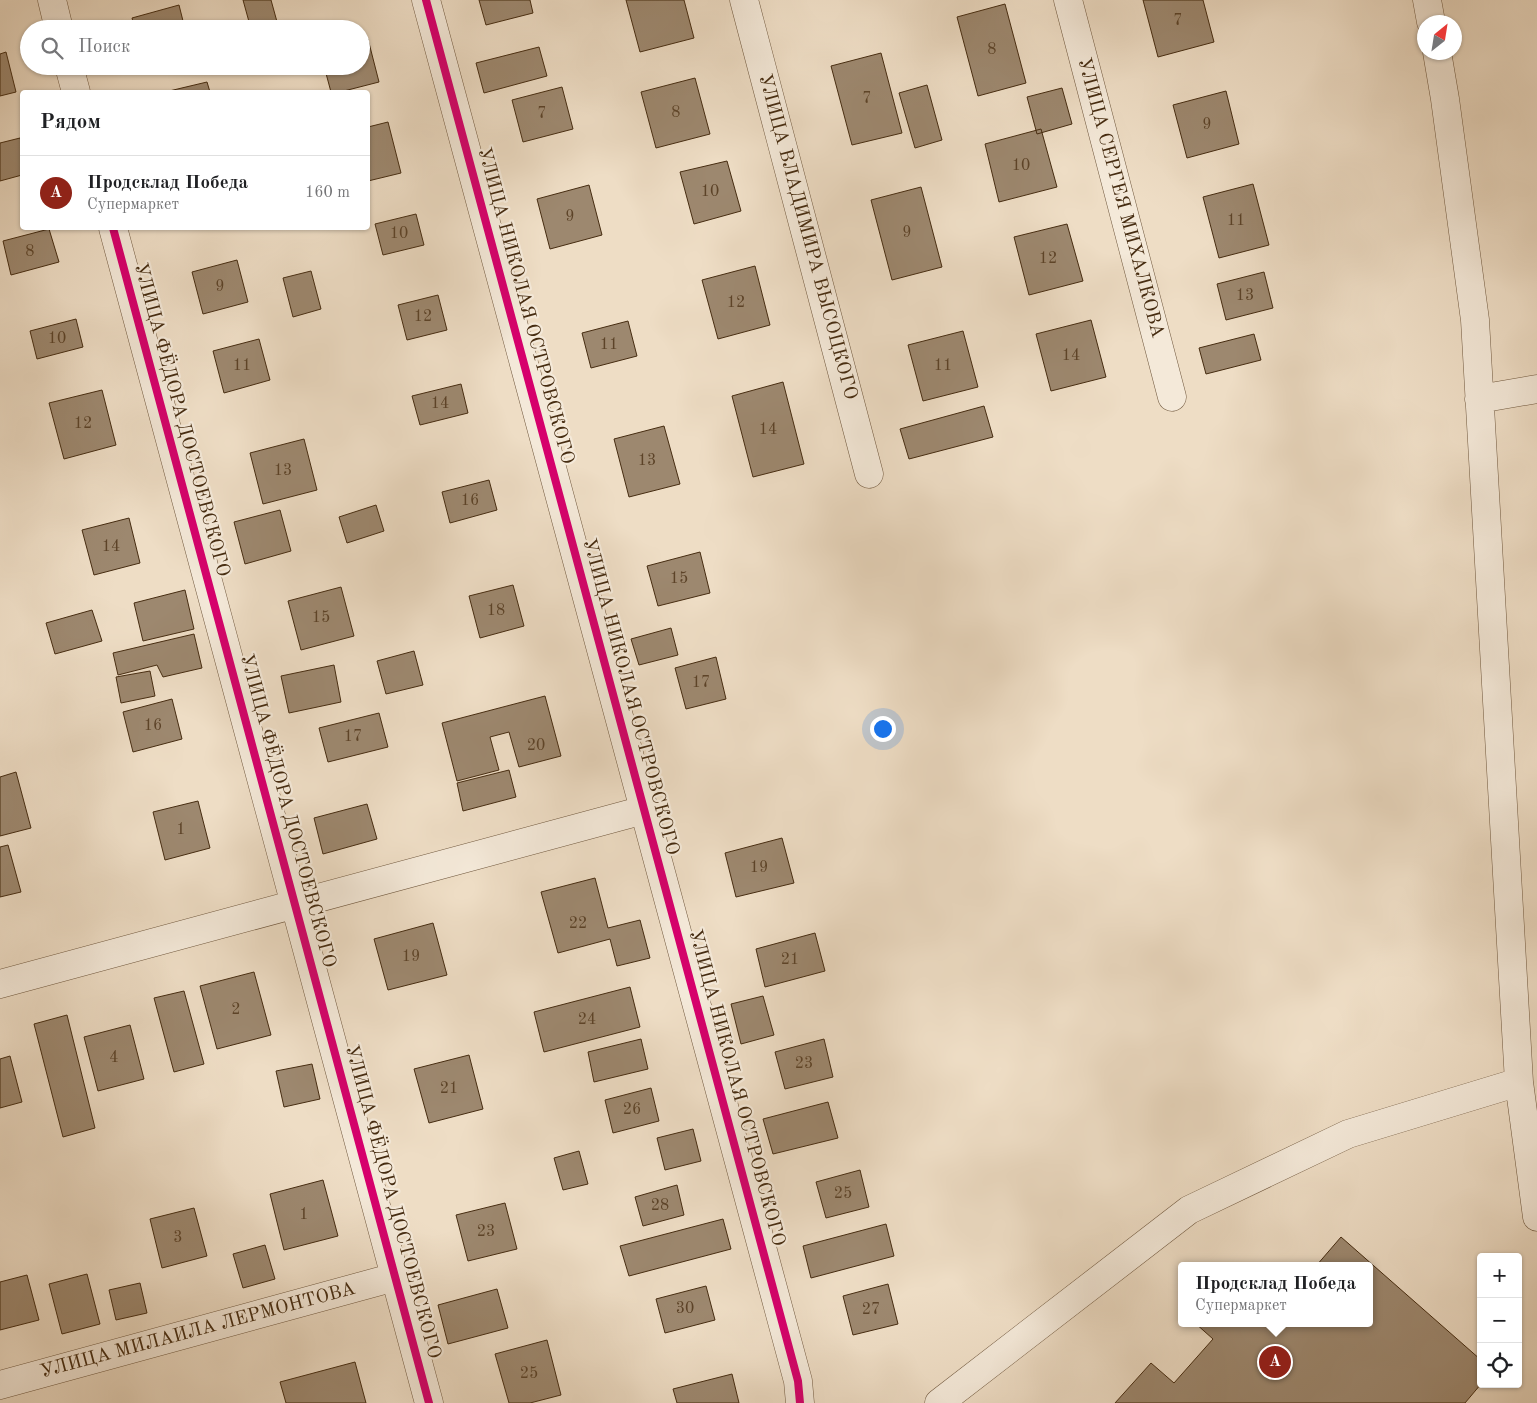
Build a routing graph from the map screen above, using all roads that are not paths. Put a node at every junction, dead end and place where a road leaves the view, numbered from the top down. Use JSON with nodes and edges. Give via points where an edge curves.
{"nodes":[{"id":1,"x":52,"y":0,"type":"edge"},
{"id":2,"x":426,"y":0,"type":"edge"},
{"id":3,"x":744,"y":0,"type":"edge"},
{"id":4,"x":1068,"y":0,"type":"edge"},
{"id":5,"x":1427,"y":0,"type":"edge"},
{"id":6,"x":1430,"y":15,"type":"edge"},
{"id":7,"x":57,"y":20,"type":"edge"},
{"id":8,"x":1438,"y":60,"type":"edge"},
{"id":9,"x":71,"y":75,"type":"edge"},
{"id":10,"x":75,"y":90,"type":"edge"},
{"id":11,"x":114,"y":230,"type":"edge"},
{"id":12,"x":1537,"y":389,"type":"edge"},
{"id":13,"x":1172,"y":397,"type":"dead end"},
{"id":14,"x":1479,"y":399,"type":"junction"},
{"id":15,"x":869,"y":474,"type":"dead end"},
{"id":16,"x":644,"y":810,"type":"junction"},
{"id":17,"x":295,"y":904,"type":"junction"},
{"id":18,"x":0,"y":984,"type":"edge"},
{"id":19,"x":1519,"y":1082,"type":"junction"},
{"id":20,"x":1537,"y":1217,"type":"edge"},
{"id":21,"x":395,"y":1277,"type":"junction"},
{"id":22,"x":0,"y":1385,"type":"edge"},
{"id":23,"x":429,"y":1403,"type":"edge"},
{"id":24,"x":800,"y":1403,"type":"edge"},
{"id":25,"x":939,"y":1403,"type":"edge"}],
"edges":[{"from":1,"to":7,"type":"street"},
{"from":2,"to":16,"type":"street","name":"УЛИЦА НИКОЛАЯ ОСТРОВСКОГО"},
{"from":3,"to":15,"type":"street","name":"УЛИЦА ВЛАДИМИРА ВЫСОЦКОГО"},
{"from":4,"to":13,"type":"street","name":"УЛИЦА СЕРГЕЯ МИХАЛКОВА"},
{"from":5,"to":6,"type":"street"},
{"from":8,"to":14,"type":"street","via":[[1475,320]]},
{"from":9,"to":10,"type":"street"},
{"from":11,"to":17,"type":"street","name":"УЛИЦА ФЁДОРА ДОСТОЕВСКОГО"},
{"from":12,"to":14,"type":"street"},
{"from":14,"to":19,"type":"street"},
{"from":16,"to":17,"type":"street"},
{"from":16,"to":24,"type":"street","name":"УЛИЦА НИКОЛАЯ ОСТРОВСКОГО","via":[[798,1380]]},
{"from":17,"to":18,"type":"street"},
{"from":17,"to":21,"type":"street","name":"УЛИЦА ФЁДОРА ДОСТОЕВСКОГО"},
{"from":19,"to":20,"type":"street"},
{"from":19,"to":25,"type":"street","via":[[1348,1134],[1189,1210]]},
{"from":21,"to":22,"type":"street","name":"УЛИЦА МИЛАИЛА ЛЕРМОНТОВА"},
{"from":21,"to":23,"type":"street","name":"УЛИЦА ФЁДОРА ДОСТОЕВСКОГО"}]}
